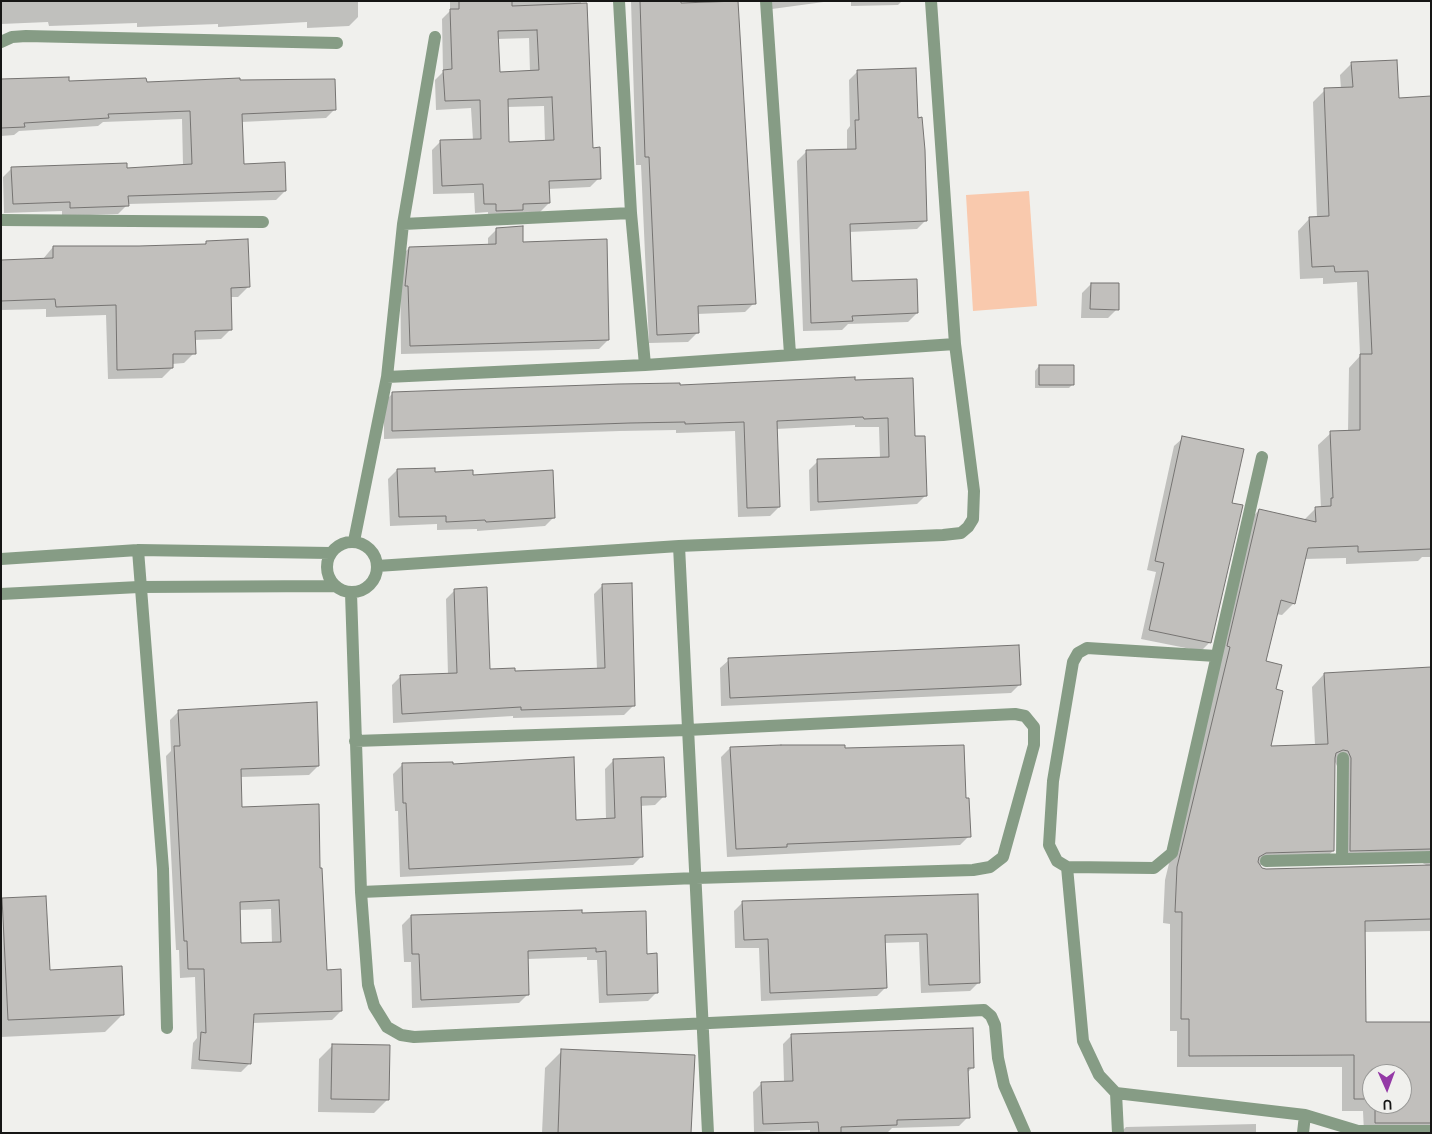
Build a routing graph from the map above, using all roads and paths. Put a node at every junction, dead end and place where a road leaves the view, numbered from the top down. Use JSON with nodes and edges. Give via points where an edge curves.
{"nodes":[{"id":1,"x":619,"y":1,"type":"edge"},
{"id":2,"x":766,"y":1,"type":"edge"},
{"id":3,"x":931,"y":1,"type":"edge"},
{"id":4,"x":435,"y":37,"type":"dead end"},
{"id":5,"x":1,"y":42,"type":"edge"},
{"id":6,"x":337,"y":43,"type":"dead end"},
{"id":7,"x":631,"y":213,"type":"junction"},
{"id":8,"x":2,"y":219,"type":"edge"},
{"id":9,"x":263,"y":222,"type":"dead end"},
{"id":10,"x":402,"y":224,"type":"junction"},
{"id":11,"x":955,"y":344,"type":"junction"},
{"id":12,"x":790,"y":354,"type":"junction"},
{"id":13,"x":645,"y":365,"type":"junction"},
{"id":14,"x":387,"y":377,"type":"junction"},
{"id":15,"x":1262,"y":457,"type":"dead end"},
{"id":16,"x":354,"y":541,"type":"junction"},
{"id":17,"x":680,"y":546,"type":"junction"},
{"id":18,"x":138,"y":550,"type":"junction"},
{"id":19,"x":330,"y":553,"type":"junction"},
{"id":20,"x":1,"y":559,"type":"edge"},
{"id":21,"x":377,"y":566,"type":"junction"},
{"id":22,"x":335,"y":586,"type":"junction"},
{"id":23,"x":139,"y":587,"type":"junction"},
{"id":24,"x":351,"y":593,"type":"junction"},
{"id":25,"x":1,"y":594,"type":"edge"},
{"id":26,"x":1216,"y":656,"type":"junction"},
{"id":27,"x":687,"y":730,"type":"junction"},
{"id":28,"x":355,"y":742,"type":"junction"},
{"id":29,"x":1343,"y":758,"type":"dead end"},
{"id":30,"x":1431,"y":857,"type":"edge"},
{"id":31,"x":1342,"y":858,"type":"junction"},
{"id":32,"x":1266,"y":861,"type":"dead end"},
{"id":33,"x":1067,"y":867,"type":"junction"},
{"id":34,"x":696,"y":878,"type":"junction"},
{"id":35,"x":361,"y":892,"type":"junction"},
{"id":36,"x":704,"y":1022,"type":"junction"},
{"id":37,"x":167,"y":1028,"type":"dead end"},
{"id":38,"x":1116,"y":1093,"type":"junction"},
{"id":39,"x":1305,"y":1115,"type":"junction"},
{"id":40,"x":1431,"y":1131,"type":"edge"},
{"id":41,"x":708,"y":1133,"type":"edge"},
{"id":42,"x":1025,"y":1133,"type":"edge"},
{"id":43,"x":1118,"y":1133,"type":"edge"},
{"id":44,"x":1303,"y":1133,"type":"edge"}],
"edges":[{"from":1,"to":7,"type":"street"},
{"from":2,"to":12,"type":"street"},
{"from":3,"to":11,"type":"street"},
{"from":4,"to":10,"type":"street"},
{"from":5,"to":6,"type":"street","via":[[26,36]]},
{"from":7,"to":10,"type":"street"},
{"from":7,"to":13,"type":"street"},
{"from":8,"to":9,"type":"street"},
{"from":10,"to":14,"type":"street"},
{"from":11,"to":12,"type":"street"},
{"from":11,"to":17,"type":"street","via":[[974,491],[972,519],[961,533]]},
{"from":12,"to":13,"type":"street"},
{"from":13,"to":14,"type":"street"},
{"from":14,"to":16,"type":"street"},
{"from":15,"to":26,"type":"street"},
{"from":16,"to":19,"type":"street","via":[[338,545]]},
{"from":16,"to":21,"type":"street","via":[[373,552]]},
{"from":17,"to":21,"type":"street"},
{"from":17,"to":27,"type":"street"},
{"from":18,"to":19,"type":"street"},
{"from":18,"to":20,"type":"street"},
{"from":18,"to":23,"type":"street"},
{"from":19,"to":22,"type":"street","via":[[327,574]]},
{"from":21,"to":24,"type":"street","via":[[372,583]]},
{"from":22,"to":23,"type":"street"},
{"from":22,"to":24,"type":"street"},
{"from":23,"to":25,"type":"street"},
{"from":23,"to":37,"type":"street","via":[[163,869]]},
{"from":24,"to":28,"type":"street"},
{"from":26,"to":33,"type":"street","via":[[1172,853],[1154,868]]},
{"from":26,"to":33,"type":"street","via":[[1087,648],[1074,657],[1048,831],[1051,853]]},
{"from":27,"to":28,"type":"street"},
{"from":27,"to":34,"type":"street"},
{"from":27,"to":34,"type":"street","via":[[1015,714],[1025,716],[1034,727],[1034,745],[1004,857],[990,867]]},
{"from":28,"to":35,"type":"street"},
{"from":29,"to":31,"type":"street"},
{"from":30,"to":31,"type":"street"},
{"from":31,"to":32,"type":"street"},
{"from":33,"to":38,"type":"street","via":[[1083,1041],[1099,1075]]},
{"from":34,"to":35,"type":"street"},
{"from":34,"to":36,"type":"street"},
{"from":35,"to":36,"type":"street","via":[[368,985],[381,1019],[401,1035],[414,1037]]},
{"from":36,"to":41,"type":"street"},
{"from":36,"to":42,"type":"street","via":[[984,1010],[995,1025],[1004,1085]]},
{"from":38,"to":39,"type":"street"},
{"from":38,"to":43,"type":"street"},
{"from":39,"to":40,"type":"street","via":[[1358,1131]]},
{"from":39,"to":44,"type":"street"}]}
